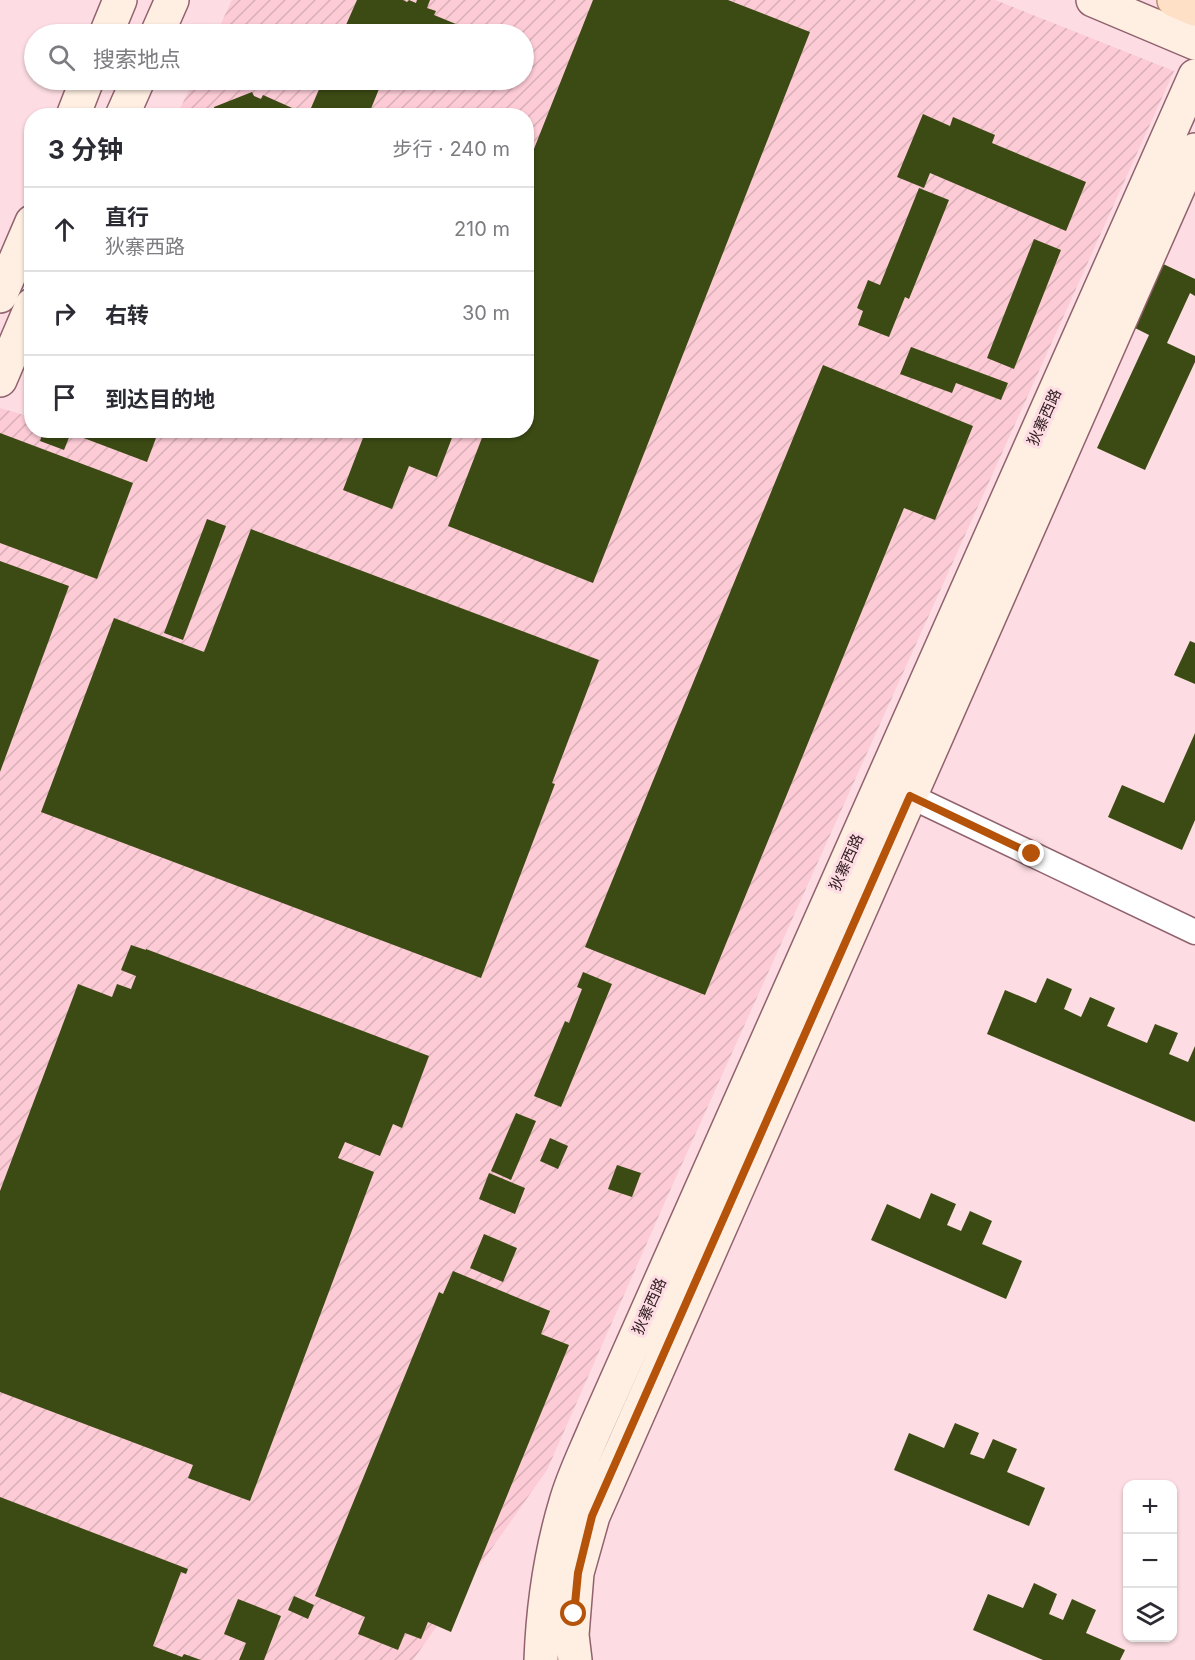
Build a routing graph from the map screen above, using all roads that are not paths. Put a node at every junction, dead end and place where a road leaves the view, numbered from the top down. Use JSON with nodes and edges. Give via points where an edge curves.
{"nodes":[{"id":1,"x":120,"y":0,"type":"edge"},
{"id":2,"x":172,"y":0,"type":"edge"},
{"id":3,"x":1093,"y":0,"type":"edge"},
{"id":4,"x":1174,"y":0,"type":"edge"},
{"id":5,"x":1195,"y":9,"type":"edge"},
{"id":6,"x":109,"y":24,"type":"edge"},
{"id":7,"x":161,"y":24,"type":"edge"},
{"id":8,"x":1195,"y":43,"type":"edge"},
{"id":9,"x":1195,"y":76,"type":"edge"},
{"id":10,"x":83,"y":90,"type":"edge"},
{"id":11,"x":134,"y":90,"type":"edge"},
{"id":12,"x":76,"y":108,"type":"edge"},
{"id":13,"x":126,"y":108,"type":"edge"},
{"id":14,"x":1195,"y":150,"type":"edge"},
{"id":15,"x":24,"y":240,"type":"edge"},
{"id":16,"x":0,"y":296,"type":"edge"},
{"id":17,"x":24,"y":324,"type":"edge"},
{"id":18,"x":0,"y":380,"type":"edge"},
{"id":19,"x":910,"y":796,"type":"junction"},
{"id":20,"x":1195,"y":932,"type":"edge"},
{"id":21,"x":541,"y":1660,"type":"edge"},
{"id":22,"x":575,"y":1660,"type":"edge"}],
"edges":[{"from":1,"to":6,"type":"main road"},
{"from":2,"to":7,"type":"main road"},
{"from":3,"to":8,"type":"main road"},
{"from":4,"to":5,"type":"main road"},
{"from":9,"to":21,"type":"main road","name":"狄寨西路","via":[[595,1429],[566,1500],[542,1630]]},
{"from":10,"to":12,"type":"main road"},
{"from":11,"to":13,"type":"main road"},
{"from":14,"to":19,"type":"main road","name":"狄寨西路"},
{"from":15,"to":16,"type":"main road"},
{"from":17,"to":18,"type":"main road"},
{"from":19,"to":20,"type":"street"},
{"from":19,"to":22,"type":"main road","name":"狄寨西路","via":[[592,1516],[578,1573],[572,1635]]}]}
